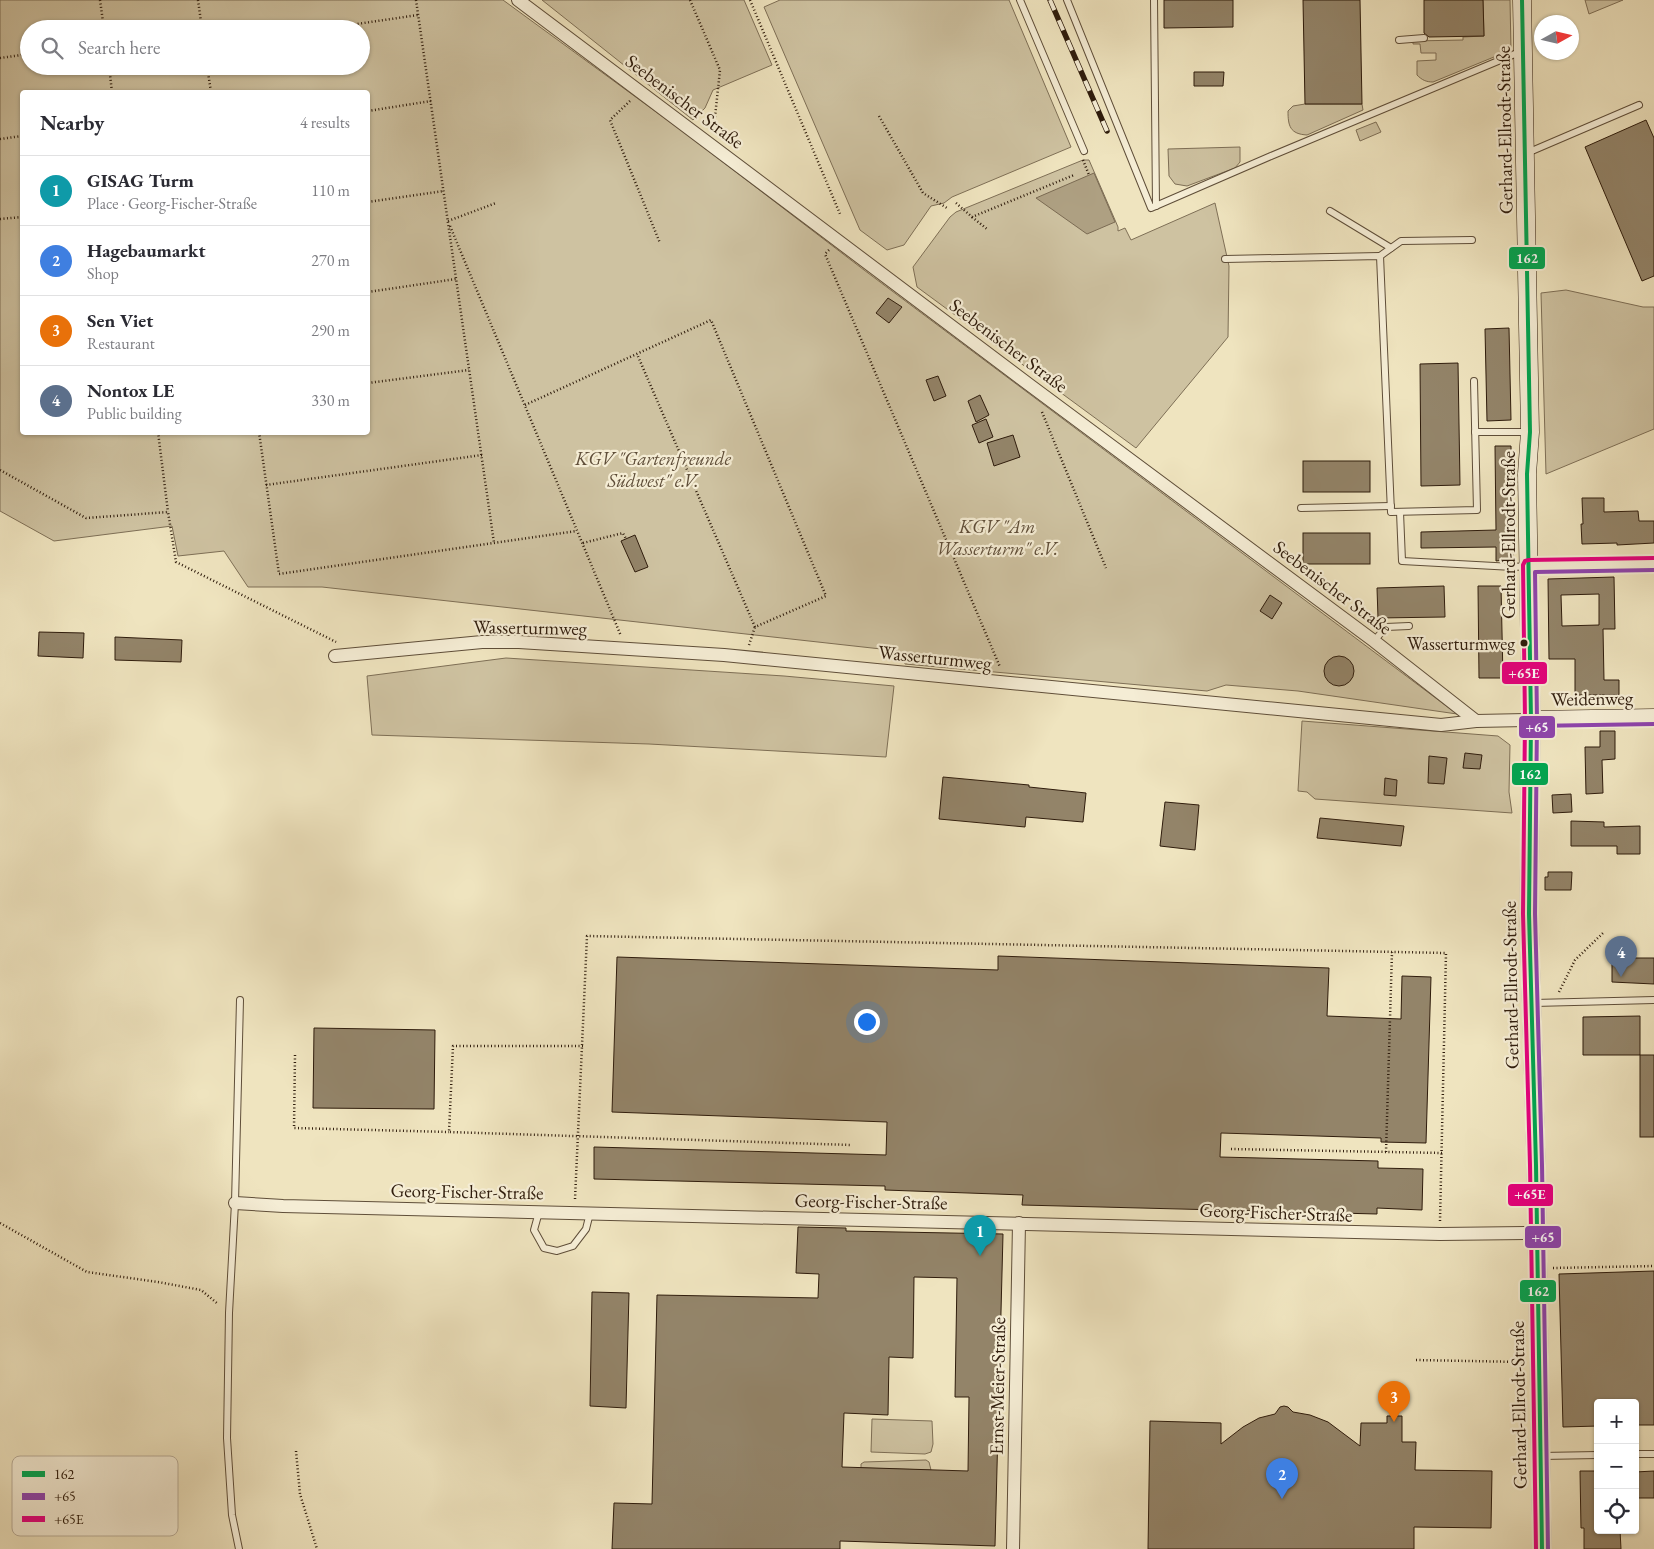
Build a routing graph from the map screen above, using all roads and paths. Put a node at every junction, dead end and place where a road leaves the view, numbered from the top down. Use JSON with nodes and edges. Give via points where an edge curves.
{"nodes":[{"id":1,"x":100,"y":0,"type":"edge"},
{"id":2,"x":198,"y":0,"type":"edge"},
{"id":3,"x":416,"y":0,"type":"edge"},
{"id":4,"x":518,"y":0,"type":"edge"},
{"id":5,"x":690,"y":0,"type":"edge"},
{"id":6,"x":750,"y":0,"type":"edge"},
{"id":7,"x":1020,"y":0,"type":"edge"},
{"id":8,"x":1067,"y":0,"type":"edge"},
{"id":9,"x":1154,"y":0,"type":"edge"},
{"id":10,"x":1522,"y":0,"type":"edge"},
{"id":11,"x":418,"y":15,"type":"junction"},
{"id":12,"x":103,"y":20,"type":"edge"},
{"id":13,"x":201,"y":20,"type":"edge"},
{"id":14,"x":370,"y":22,"type":"edge"},
{"id":15,"x":1424,"y":38,"type":"dead end"},
{"id":16,"x":1398,"y":40,"type":"dead end"},
{"id":17,"x":1523,"y":51,"type":"junction"},
{"id":18,"x":20,"y":55,"type":"edge"},
{"id":19,"x":0,"y":58,"type":"edge"},
{"id":20,"x":110,"y":75,"type":"edge"},
{"id":21,"x":209,"y":75,"type":"edge"},
{"id":22,"x":112,"y":90,"type":"edge"},
{"id":23,"x":211,"y":90,"type":"edge"},
{"id":24,"x":640,"y":91,"type":"junction"},
{"id":25,"x":431,"y":101,"type":"junction"},
{"id":26,"x":1639,"y":105,"type":"dead end"},
{"id":27,"x":370,"y":110,"type":"edge"},
{"id":28,"x":880,"y":116,"type":"dead end"},
{"id":29,"x":715,"y":117,"type":"dead end"},
{"id":30,"x":20,"y":136,"type":"edge"},
{"id":31,"x":0,"y":139,"type":"edge"},
{"id":32,"x":1084,"y":151,"type":"dead end"},
{"id":33,"x":1526,"y":154,"type":"junction"},
{"id":34,"x":1083,"y":160,"type":"dead end"},
{"id":35,"x":1074,"y":175,"type":"dead end"},
{"id":36,"x":1089,"y":175,"type":"dead end"},
{"id":37,"x":444,"y":191,"type":"junction"},
{"id":38,"x":370,"y":202,"type":"edge"},
{"id":39,"x":496,"y":203,"type":"dead end"},
{"id":40,"x":956,"y":203,"type":"dead end"},
{"id":41,"x":1156,"y":206,"type":"junction"},
{"id":42,"x":947,"y":208,"type":"dead end"},
{"id":43,"x":1330,"y":211,"type":"dead end"},
{"id":44,"x":840,"y":214,"type":"dead end"},
{"id":45,"x":20,"y":217,"type":"edge"},
{"id":46,"x":972,"y":218,"type":"junction"},
{"id":47,"x":0,"y":219,"type":"edge"},
{"id":48,"x":448,"y":220,"type":"junction"},
{"id":49,"x":986,"y":229,"type":"dead end"},
{"id":50,"x":838,"y":240,"type":"junction"},
{"id":51,"x":1472,"y":240,"type":"dead end"},
{"id":52,"x":660,"y":244,"type":"dead end"},
{"id":53,"x":1391,"y":248,"type":"junction"},
{"id":54,"x":1380,"y":256,"type":"junction"},
{"id":55,"x":1225,"y":259,"type":"dead end"},
{"id":56,"x":456,"y":278,"type":"junction"},
{"id":57,"x":370,"y":292,"type":"edge"},
{"id":58,"x":637,"y":354,"type":"junction"},
{"id":59,"x":469,"y":370,"type":"junction"},
{"id":60,"x":1474,"y":381,"type":"dead end"},
{"id":61,"x":370,"y":383,"type":"edge"},
{"id":62,"x":1031,"y":386,"type":"junction"},
{"id":63,"x":525,"y":405,"type":"junction"},
{"id":64,"x":1475,"y":432,"type":"junction"},
{"id":65,"x":1530,"y":432,"type":"junction"},
{"id":66,"x":158,"y":435,"type":"edge"},
{"id":67,"x":259,"y":435,"type":"edge"},
{"id":68,"x":482,"y":455,"type":"junction"},
{"id":69,"x":0,"y":470,"type":"edge"},
{"id":70,"x":266,"y":485,"type":"junction"},
{"id":71,"x":1391,"y":506,"type":"junction"},
{"id":72,"x":1301,"y":508,"type":"dead end"},
{"id":73,"x":168,"y":512,"type":"junction"},
{"id":74,"x":1400,"y":512,"type":"junction"},
{"id":75,"x":577,"y":531,"type":"junction"},
{"id":76,"x":626,"y":539,"type":"dead end"},
{"id":77,"x":494,"y":543,"type":"junction"},
{"id":78,"x":583,"y":543,"type":"junction"},
{"id":79,"x":1654,"y":564,"type":"edge"},
{"id":80,"x":1529,"y":566,"type":"junction"},
{"id":81,"x":1106,"y":568,"type":"dead end"},
{"id":82,"x":1409,"y":626,"type":"dead end"},
{"id":83,"x":1374,"y":641,"type":"junction"},
{"id":84,"x":336,"y":642,"type":"dead end"},
{"id":85,"x":627,"y":649,"type":"junction"},
{"id":86,"x":335,"y":656,"type":"dead end"},
{"id":87,"x":1006,"y":683,"type":"junction"},
{"id":88,"x":1654,"y":718,"type":"edge"},
{"id":89,"x":1531,"y":720,"type":"junction"},
{"id":90,"x":1476,"y":721,"type":"junction"},
{"id":91,"x":1603,"y":933,"type":"dead end"},
{"id":92,"x":1392,"y":952,"type":"junction"},
{"id":93,"x":240,"y":1000,"type":"dead end"},
{"id":94,"x":1654,"y":1000,"type":"edge"},
{"id":95,"x":1554,"y":1002,"type":"junction"},
{"id":96,"x":1532,"y":1003,"type":"junction"},
{"id":97,"x":583,"y":1046,"type":"junction"},
{"id":98,"x":295,"y":1055,"type":"dead end"},
{"id":99,"x":450,"y":1132,"type":"junction"},
{"id":100,"x":578,"y":1136,"type":"junction"},
{"id":101,"x":851,"y":1145,"type":"dead end"},
{"id":102,"x":1232,"y":1149,"type":"dead end"},
{"id":103,"x":1386,"y":1152,"type":"junction"},
{"id":104,"x":1442,"y":1152,"type":"junction"},
{"id":105,"x":235,"y":1203,"type":"junction"},
{"id":106,"x":539,"y":1212,"type":"junction"},
{"id":107,"x":574,"y":1213,"type":"junction"},
{"id":108,"x":590,"y":1213,"type":"junction"},
{"id":109,"x":0,"y":1223,"type":"edge"},
{"id":110,"x":1019,"y":1223,"type":"junction"},
{"id":111,"x":1537,"y":1233,"type":"junction"},
{"id":112,"x":1440,"y":1234,"type":"junction"},
{"id":113,"x":1654,"y":1266,"type":"edge"},
{"id":114,"x":1538,"y":1268,"type":"junction"},
{"id":115,"x":229,"y":1313,"type":"junction"},
{"id":116,"x":1416,"y":1360,"type":"dead end"},
{"id":117,"x":1539,"y":1363,"type":"junction"},
{"id":118,"x":296,"y":1451,"type":"dead end"},
{"id":119,"x":1639,"y":1454,"type":"edge"},
{"id":120,"x":1654,"y":1454,"type":"edge"},
{"id":121,"x":1594,"y":1455,"type":"edge"},
{"id":122,"x":1540,"y":1456,"type":"junction"},
{"id":123,"x":239,"y":1549,"type":"edge"},
{"id":124,"x":317,"y":1549,"type":"edge"},
{"id":125,"x":1013,"y":1549,"type":"edge"},
{"id":126,"x":1542,"y":1549,"type":"edge"}],
"edges":[{"from":1,"to":12,"type":"path"},
{"from":2,"to":13,"type":"path"},
{"from":3,"to":11,"type":"path"},
{"from":4,"to":24,"type":"street","name":"Seebenischer Straße"},
{"from":5,"to":29,"type":"path","via":[[720,70]]},
{"from":6,"to":44,"type":"path"},
{"from":7,"to":32,"type":"lane"},
{"from":8,"to":41,"type":"lane","via":[[1151,208]]},
{"from":9,"to":41,"type":"lane"},
{"from":10,"to":17,"type":"main road","name":"Gerhard-Ellrodt-Straße"},
{"from":11,"to":14,"type":"path"},
{"from":11,"to":25,"type":"path"},
{"from":15,"to":16,"type":"lane"},
{"from":17,"to":33,"type":"main road","name":"Gerhard-Ellrodt-Straße"},
{"from":17,"to":41,"type":"lane"},
{"from":18,"to":19,"type":"path"},
{"from":20,"to":22,"type":"path"},
{"from":21,"to":23,"type":"path"},
{"from":24,"to":50,"type":"street","name":"Seebenischer Straße"},
{"from":24,"to":52,"type":"path","via":[[610,120]]},
{"from":25,"to":27,"type":"path"},
{"from":25,"to":37,"type":"path"},
{"from":26,"to":33,"type":"lane"},
{"from":28,"to":42,"type":"path","via":[[923,193]]},
{"from":30,"to":31,"type":"path"},
{"from":33,"to":65,"type":"main road","name":"Gerhard-Ellrodt-Straße"},
{"from":34,"to":36,"type":"path"},
{"from":35,"to":46,"type":"path"},
{"from":37,"to":38,"type":"path"},
{"from":37,"to":48,"type":"path"},
{"from":39,"to":48,"type":"path"},
{"from":40,"to":46,"type":"path"},
{"from":43,"to":53,"type":"lane"},
{"from":45,"to":47,"type":"path"},
{"from":46,"to":49,"type":"path"},
{"from":48,"to":56,"type":"path"},
{"from":48,"to":63,"type":"path"},
{"from":50,"to":62,"type":"street","name":"Seebenischer Straße"},
{"from":50,"to":87,"type":"path","via":[[825,254]]},
{"from":51,"to":53,"type":"lane","via":[[1400,241]]},
{"from":53,"to":54,"type":"lane"},
{"from":54,"to":55,"type":"lane"},
{"from":54,"to":71,"type":"lane"},
{"from":56,"to":57,"type":"path"},
{"from":56,"to":59,"type":"path"},
{"from":58,"to":58,"type":"path","via":[[711,320],[826,596],[755,627]]},
{"from":58,"to":63,"type":"path"},
{"from":59,"to":61,"type":"path"},
{"from":59,"to":68,"type":"path"},
{"from":60,"to":64,"type":"lane"},
{"from":62,"to":81,"type":"path"},
{"from":62,"to":83,"type":"street","name":"Seebenischer Straße"},
{"from":63,"to":75,"type":"path"},
{"from":64,"to":65,"type":"lane"},
{"from":64,"to":74,"type":"lane","via":[[1477,510]]},
{"from":65,"to":80,"type":"main road","name":"Gerhard-Ellrodt-Straße","via":[[1527,474]]},
{"from":66,"to":73,"type":"path"},
{"from":67,"to":70,"type":"path"},
{"from":68,"to":70,"type":"path"},
{"from":68,"to":77,"type":"path"},
{"from":69,"to":73,"type":"path","via":[[86,518]]},
{"from":70,"to":77,"type":"path","via":[[279,574]]},
{"from":71,"to":72,"type":"lane"},
{"from":71,"to":74,"type":"lane","via":[[1391,512]]},
{"from":73,"to":84,"type":"path","via":[[176,562]]},
{"from":74,"to":80,"type":"lane","via":[[1402,561]]},
{"from":75,"to":77,"type":"path"},
{"from":75,"to":78,"type":"path"},
{"from":76,"to":78,"type":"path","via":[[623,533]]},
{"from":78,"to":85,"type":"path"},
{"from":79,"to":80,"type":"street"},
{"from":80,"to":89,"type":"main road","name":"Gerhard-Ellrodt-Straße"},
{"from":82,"to":83,"type":"lane","via":[[1386,627]]},
{"from":83,"to":90,"type":"street","name":"Seebenischer Straße"},
{"from":85,"to":86,"type":"street","name":"Wasserturmweg","via":[[482,642]]},
{"from":85,"to":87,"type":"street","name":"Wasserturmweg"},
{"from":87,"to":90,"type":"street","name":"Wasserturmweg","via":[[1441,725]]},
{"from":88,"to":89,"type":"main road","name":"Weidenweg"},
{"from":89,"to":90,"type":"street","name":"Wasserturmweg"},
{"from":89,"to":96,"type":"main road","name":"Gerhard-Ellrodt-Straße","via":[[1529,914]]},
{"from":91,"to":95,"type":"path","via":[[1575,960]]},
{"from":92,"to":97,"type":"path","via":[[588,936]]},
{"from":92,"to":103,"type":"path"},
{"from":92,"to":104,"type":"path","via":[[1446,953]]},
{"from":93,"to":105,"type":"lane"},
{"from":94,"to":95,"type":"lane"},
{"from":95,"to":96,"type":"lane"},
{"from":96,"to":111,"type":"main road","name":"Gerhard-Ellrodt-Straße"},
{"from":97,"to":99,"type":"path","via":[[453,1046]]},
{"from":97,"to":100,"type":"path"},
{"from":98,"to":99,"type":"path","via":[[294,1128]]},
{"from":99,"to":100,"type":"path"},
{"from":100,"to":101,"type":"path"},
{"from":100,"to":107,"type":"path"},
{"from":102,"to":103,"type":"path"},
{"from":103,"to":104,"type":"path"},
{"from":104,"to":112,"type":"path"},
{"from":105,"to":106,"type":"street","name":"Georg-Fischer-Straße"},
{"from":105,"to":115,"type":"lane"},
{"from":106,"to":107,"type":"street","name":"Georg-Fischer-Straße"},
{"from":106,"to":108,"type":"lane","via":[[534,1230],[544,1248],[557,1251],[573,1246],[586,1229]]},
{"from":107,"to":108,"type":"street","name":"Georg-Fischer-Straße"},
{"from":108,"to":110,"type":"street","name":"Georg-Fischer-Straße"},
{"from":109,"to":115,"type":"path","via":[[87,1272],[201,1290]]},
{"from":110,"to":112,"type":"street","name":"Georg-Fischer-Straße"},
{"from":110,"to":125,"type":"street","name":"Ernst-Meier-Straße"},
{"from":111,"to":112,"type":"street","name":"Georg-Fischer-Straße"},
{"from":111,"to":114,"type":"main road","name":"Gerhard-Ellrodt-Straße"},
{"from":113,"to":114,"type":"path"},
{"from":114,"to":117,"type":"main road","name":"Gerhard-Ellrodt-Straße"},
{"from":115,"to":123,"type":"lane","via":[[227,1438],[232,1514]]},
{"from":116,"to":117,"type":"path"},
{"from":117,"to":122,"type":"main road","name":"Gerhard-Ellrodt-Straße"},
{"from":118,"to":124,"type":"path","via":[[300,1494]]},
{"from":119,"to":120,"type":"lane"},
{"from":121,"to":122,"type":"lane"},
{"from":122,"to":126,"type":"main road","name":"Gerhard-Ellrodt-Straße"}]}
